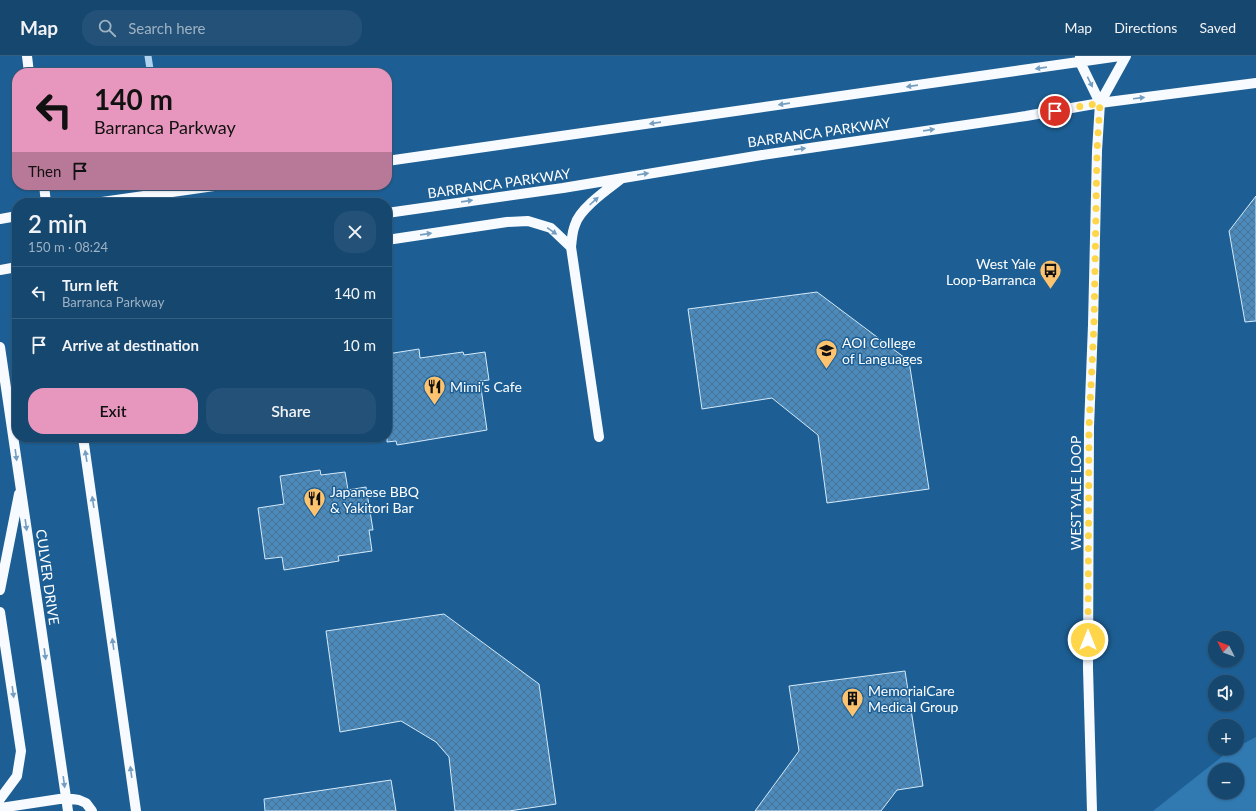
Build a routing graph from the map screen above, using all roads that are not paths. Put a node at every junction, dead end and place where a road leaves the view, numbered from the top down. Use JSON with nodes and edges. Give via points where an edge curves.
{"nodes":[{"id":1,"x":27,"y":56,"type":"edge"},
{"id":2,"x":148,"y":56,"type":"edge"},
{"id":3,"x":1120,"y":56,"type":"edge"},
{"id":4,"x":1126,"y":56,"type":"edge"},
{"id":5,"x":1080,"y":59,"type":"edge"},
{"id":6,"x":28,"y":68,"type":"edge"},
{"id":7,"x":150,"y":68,"type":"edge"},
{"id":8,"x":1256,"y":83,"type":"edge"},
{"id":9,"x":1100,"y":103,"type":"junction"},
{"id":10,"x":392,"y":160,"type":"edge"},
{"id":11,"x":623,"y":178,"type":"junction"},
{"id":12,"x":186,"y":190,"type":"edge"},
{"id":13,"x":130,"y":198,"type":"edge"},
{"id":14,"x":392,"y":212,"type":"edge"},
{"id":15,"x":12,"y":217,"type":"edge"},
{"id":16,"x":0,"y":219,"type":"edge"},
{"id":17,"x":392,"y":239,"type":"edge"},
{"id":18,"x":571,"y":246,"type":"junction"},
{"id":19,"x":12,"y":268,"type":"edge"},
{"id":20,"x":0,"y":270,"type":"edge"},
{"id":21,"x":0,"y":347,"type":"edge"},
{"id":22,"x":12,"y":431,"type":"edge"},
{"id":23,"x":599,"y":437,"type":"dead end"},
{"id":24,"x":14,"y":442,"type":"edge"},
{"id":25,"x":84,"y":442,"type":"edge"},
{"id":26,"x":20,"y":487,"type":"junction"},
{"id":27,"x":0,"y":590,"type":"edge"},
{"id":28,"x":0,"y":612,"type":"edge"},
{"id":29,"x":66,"y":798,"type":"junction"},
{"id":30,"x":0,"y":799,"type":"edge"},
{"id":31,"x":0,"y":808,"type":"edge"},
{"id":32,"x":68,"y":811,"type":"edge"},
{"id":33,"x":92,"y":811,"type":"edge"},
{"id":34,"x":136,"y":811,"type":"edge"},
{"id":35,"x":1092,"y":811,"type":"edge"}],
"edges":[{"from":1,"to":6,"type":"main road"},
{"from":2,"to":7,"type":"street"},
{"from":3,"to":5,"type":"main road"},
{"from":4,"to":9,"type":"main road","name":"WEST YALE LOOP"},
{"from":5,"to":9,"type":"main road","name":"WEST YALE LOOP","one_way":true},
{"from":5,"to":10,"type":"main road","one_way":true},
{"from":9,"to":8,"type":"main road","name":"BARRANCA PARKWAY","one_way":true},
{"from":11,"to":9,"type":"main road","name":"BARRANCA PARKWAY","one_way":true},
{"from":9,"to":35,"type":"main road","name":"WEST YALE LOOP","via":[[1089,427],[1088,668]]},
{"from":14,"to":11,"type":"main road","name":"BARRANCA PARKWAY","one_way":true},
{"from":18,"to":11,"type":"main road","one_way":true,"via":[[575,224],[580,214]]},
{"from":12,"to":13,"type":"main road"},
{"from":15,"to":16,"type":"main road"},
{"from":17,"to":18,"type":"main road","one_way":true,"via":[[528,221],[551,228]]},
{"from":18,"to":23,"type":"main road"},
{"from":19,"to":20,"type":"main road"},
{"from":21,"to":22,"type":"main road","name":"CULVER DRIVE","one_way":true},
{"from":24,"to":26,"type":"main road","name":"CULVER DRIVE","one_way":true},
{"from":34,"to":25,"type":"main road","one_way":true},
{"from":26,"to":27,"type":"main road"},
{"from":26,"to":29,"type":"main road","name":"CULVER DRIVE","one_way":true},
{"from":28,"to":30,"type":"main road","one_way":true,"via":[[21,751],[17,776]]},
{"from":29,"to":31,"type":"main road"},
{"from":29,"to":32,"type":"main road","name":"CULVER DRIVE"},
{"from":29,"to":33,"type":"main road","via":[[86,803]]}]}
